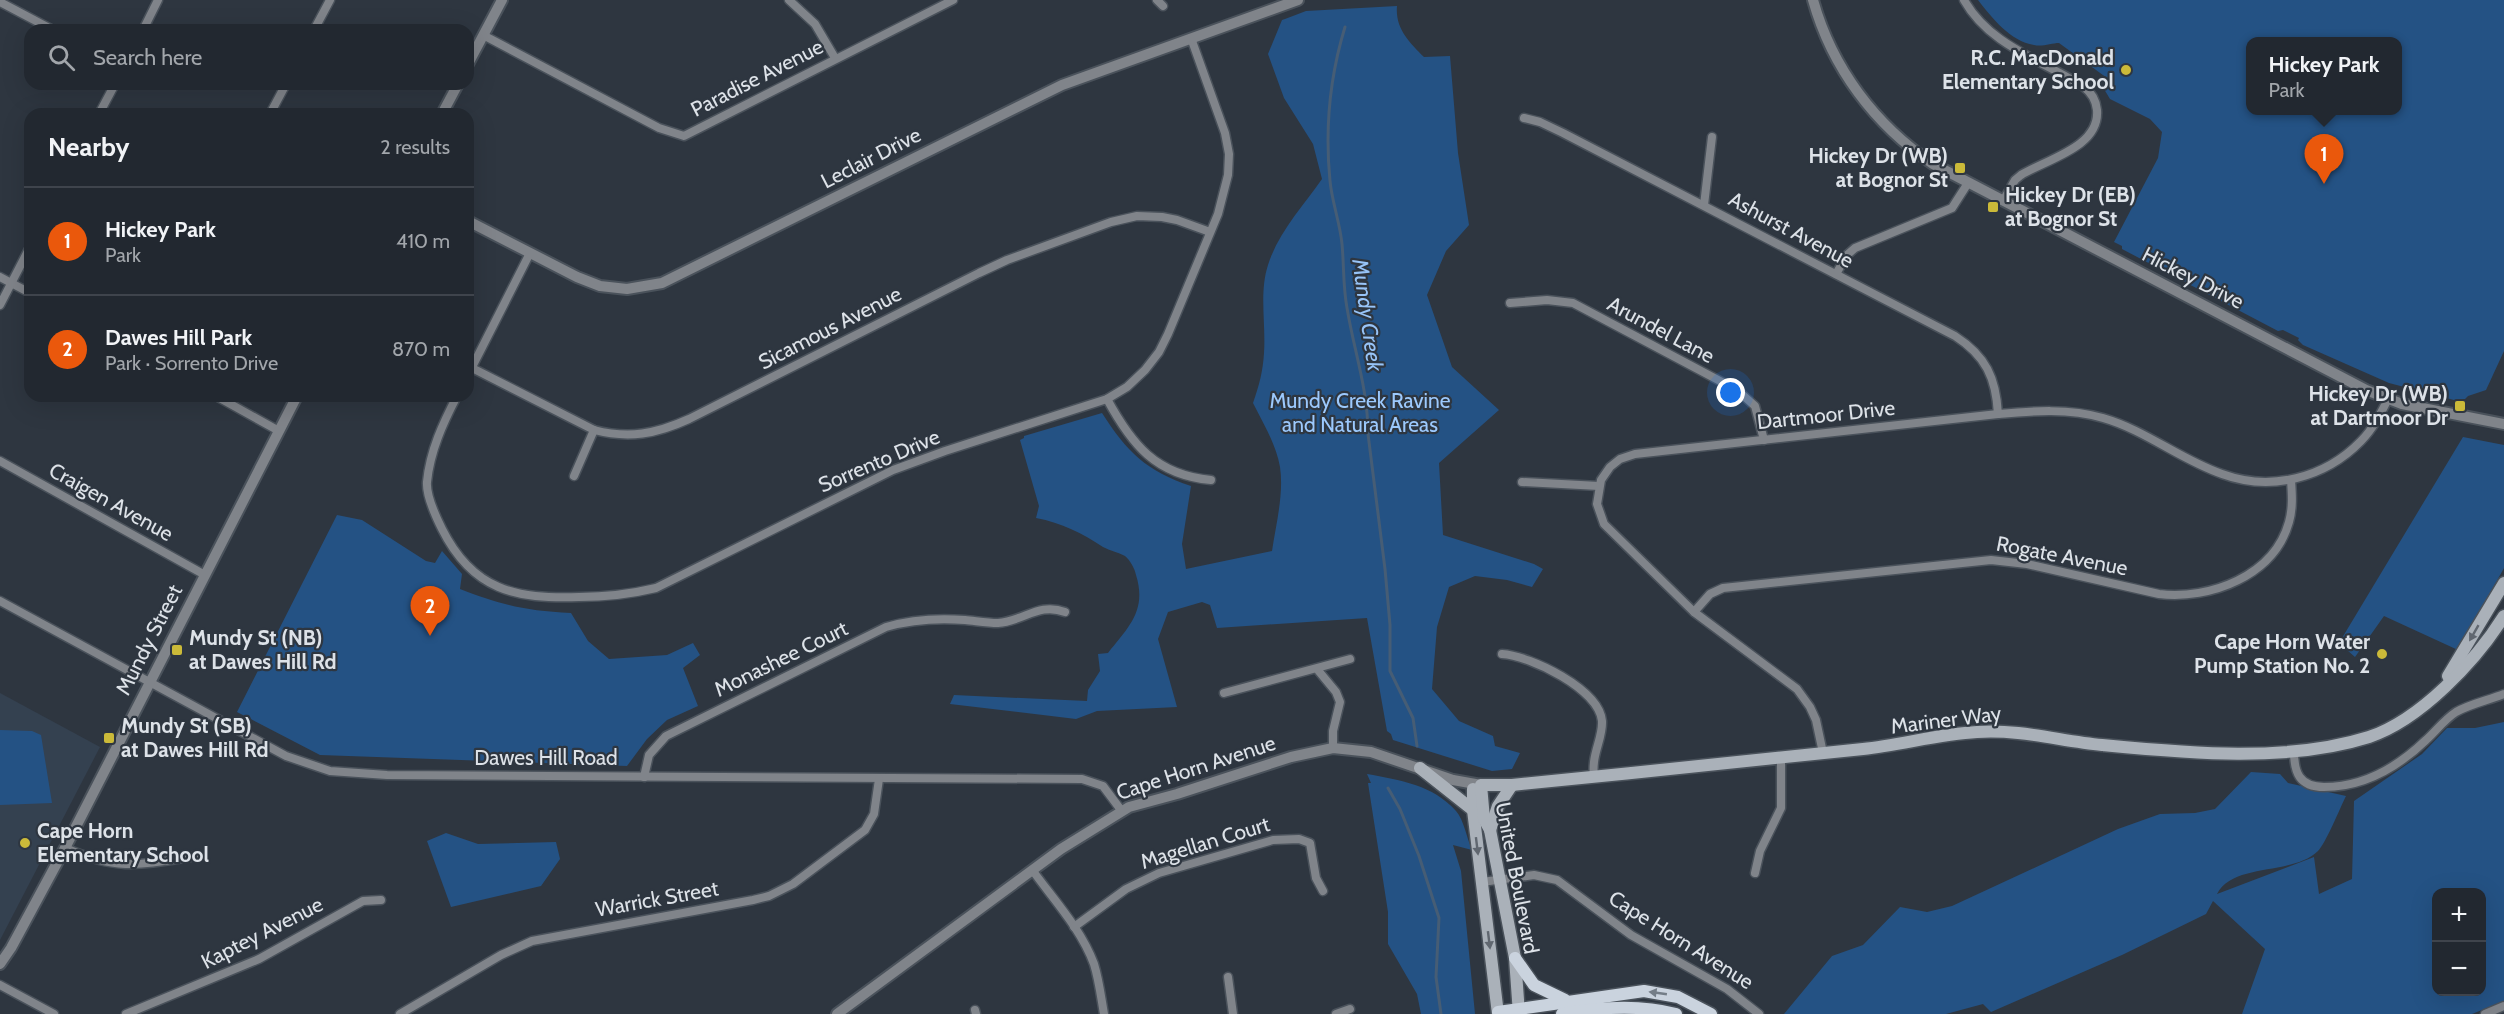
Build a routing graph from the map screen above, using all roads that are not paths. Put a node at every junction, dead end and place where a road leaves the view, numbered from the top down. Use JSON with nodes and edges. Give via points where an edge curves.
{"nodes":[{"id":1,"x":158,"y":0,"type":"edge"},
{"id":2,"x":330,"y":0,"type":"edge"},
{"id":3,"x":502,"y":0,"type":"edge"},
{"id":4,"x":789,"y":0,"type":"edge"},
{"id":5,"x":953,"y":0,"type":"edge"},
{"id":6,"x":1298,"y":0,"type":"edge"},
{"id":7,"x":1813,"y":0,"type":"edge"},
{"id":8,"x":1964,"y":0,"type":"edge"},
{"id":9,"x":0,"y":2,"type":"edge"},
{"id":10,"x":42,"y":24,"type":"edge"},
{"id":11,"x":146,"y":24,"type":"edge"},
{"id":12,"x":317,"y":24,"type":"edge"},
{"id":13,"x":483,"y":35,"type":"junction"},
{"id":14,"x":1191,"y":38,"type":"junction"},
{"id":15,"x":474,"y":52,"type":"edge"},
{"id":16,"x":835,"y":58,"type":"junction"},
{"id":17,"x":112,"y":90,"type":"edge"},
{"id":18,"x":282,"y":90,"type":"edge"},
{"id":19,"x":455,"y":90,"type":"edge"},
{"id":20,"x":102,"y":108,"type":"edge"},
{"id":21,"x":273,"y":108,"type":"edge"},
{"id":22,"x":445,"y":108,"type":"edge"},
{"id":23,"x":1524,"y":118,"type":"dead end"},
{"id":24,"x":1712,"y":137,"type":"dead end"},
{"id":25,"x":1968,"y":183,"type":"junction"},
{"id":26,"x":2002,"y":201,"type":"junction"},
{"id":27,"x":1704,"y":205,"type":"junction"},
{"id":28,"x":474,"y":224,"type":"edge"},
{"id":29,"x":1210,"y":232,"type":"junction"},
{"id":30,"x":530,"y":253,"type":"junction"},
{"id":31,"x":24,"y":258,"type":"edge"},
{"id":32,"x":1836,"y":274,"type":"junction"},
{"id":33,"x":0,"y":277,"type":"edge"},
{"id":34,"x":11,"y":283,"type":"junction"},
{"id":35,"x":24,"y":290,"type":"edge"},
{"id":36,"x":1510,"y":303,"type":"dead end"},
{"id":37,"x":0,"y":304,"type":"edge"},
{"id":38,"x":474,"y":364,"type":"edge"},
{"id":39,"x":474,"y":374,"type":"edge"},
{"id":40,"x":1107,"y":399,"type":"junction"},
{"id":41,"x":2388,"y":399,"type":"junction"},
{"id":42,"x":227,"y":402,"type":"edge"},
{"id":43,"x":294,"y":402,"type":"edge"},
{"id":44,"x":454,"y":402,"type":"edge"},
{"id":45,"x":1998,"y":414,"type":"junction"},
{"id":46,"x":2504,"y":424,"type":"edge"},
{"id":47,"x":594,"y":430,"type":"junction"},
{"id":48,"x":279,"y":431,"type":"junction"},
{"id":49,"x":1764,"y":440,"type":"junction"},
{"id":50,"x":0,"y":460,"type":"edge"},
{"id":51,"x":574,"y":476,"type":"dead end"},
{"id":52,"x":1210,"y":480,"type":"dead end"},
{"id":53,"x":2291,"y":480,"type":"junction"},
{"id":54,"x":1522,"y":483,"type":"dead end"},
{"id":55,"x":1599,"y":486,"type":"junction"},
{"id":56,"x":205,"y":575,"type":"junction"},
{"id":57,"x":2504,"y":583,"type":"edge"},
{"id":58,"x":0,"y":601,"type":"edge"},
{"id":59,"x":1065,"y":612,"type":"dead end"},
{"id":60,"x":1694,"y":612,"type":"junction"},
{"id":61,"x":2504,"y":616,"type":"edge"},
{"id":62,"x":1502,"y":654,"type":"dead end"},
{"id":63,"x":1350,"y":659,"type":"dead end"},
{"id":64,"x":1317,"y":669,"type":"junction"},
{"id":65,"x":149,"y":683,"type":"junction"},
{"id":66,"x":2437,"y":692,"type":"junction"},
{"id":67,"x":1224,"y":693,"type":"dead end"},
{"id":68,"x":2504,"y":694,"type":"edge"},
{"id":69,"x":1333,"y":748,"type":"junction"},
{"id":70,"x":2294,"y":751,"type":"junction"},
{"id":71,"x":1823,"y":753,"type":"junction"},
{"id":72,"x":1781,"y":758,"type":"junction"},
{"id":73,"x":1420,"y":768,"type":"junction"},
{"id":74,"x":644,"y":777,"type":"junction"},
{"id":75,"x":1594,"y":777,"type":"junction"},
{"id":76,"x":879,"y":779,"type":"junction"},
{"id":77,"x":1477,"y":785,"type":"junction"},
{"id":78,"x":1512,"y":785,"type":"junction"},
{"id":79,"x":1121,"y":810,"type":"junction"},
{"id":80,"x":1473,"y":810,"type":"junction"},
{"id":81,"x":1490,"y":830,"type":"junction"},
{"id":82,"x":64,"y":848,"type":"junction"},
{"id":83,"x":196,"y":856,"type":"dead end"},
{"id":84,"x":1032,"y":871,"type":"junction"},
{"id":85,"x":1755,"y":873,"type":"dead end"},
{"id":86,"x":1500,"y":879,"type":"junction"},
{"id":87,"x":1482,"y":882,"type":"junction"},
{"id":88,"x":1323,"y":891,"type":"dead end"},
{"id":89,"x":381,"y":900,"type":"dead end"},
{"id":90,"x":1074,"y":927,"type":"junction"},
{"id":91,"x":1515,"y":958,"type":"junction"},
{"id":92,"x":0,"y":964,"type":"edge"},
{"id":93,"x":1228,"y":977,"type":"dead end"},
{"id":94,"x":0,"y":985,"type":"edge"},
{"id":95,"x":1566,"y":1001,"type":"junction"},
{"id":96,"x":1350,"y":1009,"type":"dead end"},
{"id":97,"x":2499,"y":1009,"type":"edge"},
{"id":98,"x":1519,"y":1011,"type":"edge"},
{"id":99,"x":1616,"y":1012,"type":"edge"},
{"id":100,"x":1498,"y":1013,"type":"edge"},
{"id":101,"x":54,"y":1014,"type":"edge"},
{"id":102,"x":126,"y":1014,"type":"edge"},
{"id":103,"x":400,"y":1014,"type":"edge"},
{"id":104,"x":837,"y":1014,"type":"edge"},
{"id":105,"x":1104,"y":1014,"type":"edge"},
{"id":106,"x":1233,"y":1014,"type":"edge"},
{"id":107,"x":1336,"y":1014,"type":"edge"},
{"id":108,"x":1562,"y":1014,"type":"edge"},
{"id":109,"x":1676,"y":1014,"type":"edge"},
{"id":110,"x":1712,"y":1014,"type":"edge"},
{"id":111,"x":1759,"y":1014,"type":"edge"},
{"id":112,"x":2485,"y":1014,"type":"edge"}],
"edges":[{"from":1,"to":11,"type":"street"},
{"from":2,"to":12,"type":"street"},
{"from":3,"to":13,"type":"street"},
{"from":4,"to":16,"type":"street","via":[[815,24]]},
{"from":5,"to":16,"type":"street","name":"Paradise Avenue"},
{"from":6,"to":14,"type":"street","name":"Leclair Drive"},
{"from":7,"to":25,"type":"street","name":"Hickey Drive","via":[[1836,59],[1867,105],[1911,148]]},
{"from":8,"to":26,"type":"street","via":[[1975,17],[2000,40],[2084,87],[2097,106],[2096,124],[2087,140],[2021,175]]},
{"from":9,"to":10,"type":"street"},
{"from":13,"to":15,"type":"street"},
{"from":13,"to":16,"type":"street","name":"Paradise Avenue","via":[[659,128],[684,136]]},
{"from":14,"to":29,"type":"street","name":"Sorrento Drive","via":[[1229,154],[1226,186]]},
{"from":14,"to":30,"type":"street","name":"Leclair Drive","via":[[1062,85],[662,283],[627,289],[600,286]]},
{"from":17,"to":20,"type":"street"},
{"from":18,"to":21,"type":"street"},
{"from":19,"to":22,"type":"street"},
{"from":23,"to":27,"type":"street","name":"Ashurst Avenue","via":[[1563,133]]},
{"from":24,"to":27,"type":"street"},
{"from":25,"to":26,"type":"street","name":"Hickey Drive"},
{"from":25,"to":32,"type":"street","via":[[1952,208],[1855,248]]},
{"from":26,"to":41,"type":"street","name":"Hickey Drive"},
{"from":27,"to":32,"type":"street","name":"Ashurst Avenue"},
{"from":28,"to":30,"type":"street","name":"Leclair Drive"},
{"from":29,"to":40,"type":"street","name":"Sorrento Drive","via":[[1159,352],[1137,378]]},
{"from":29,"to":47,"type":"street","name":"Sicamous Avenue","via":[[1162,217],[1137,216],[1111,222],[979,273],[674,426],[630,436]]},
{"from":30,"to":38,"type":"street"},
{"from":31,"to":34,"type":"street"},
{"from":32,"to":45,"type":"street","name":"Ashurst Avenue","via":[[1973,349],[1990,371]]},
{"from":33,"to":34,"type":"street"},
{"from":34,"to":35,"type":"street"},
{"from":34,"to":37,"type":"street"},
{"from":36,"to":49,"type":"street","name":"Arundel Lane","via":[[1573,303],[1737,390],[1755,406]]},
{"from":39,"to":47,"type":"street","name":"Sicamous Avenue"},
{"from":40,"to":44,"type":"street","name":"Sorrento Drive","via":[[893,470],[656,588],[619,595],[542,598],[512,592],[483,578],[456,553],[437,518],[427,484],[438,435]]},
{"from":40,"to":52,"type":"street","via":[[1128,435],[1144,452],[1174,472]]},
{"from":41,"to":46,"type":"street","name":"Hickey Drive"},
{"from":41,"to":53,"type":"street","name":"Dartmoor Drive","via":[[2362,441],[2344,456]]},
{"from":42,"to":48,"type":"street"},
{"from":43,"to":48,"type":"street","name":"Mundy Street"},
{"from":45,"to":49,"type":"street","name":"Dartmoor Drive"},
{"from":45,"to":53,"type":"street","name":"Dartmoor Drive","via":[[2091,414],[2119,423],[2224,475]]},
{"from":47,"to":51,"type":"street"},
{"from":48,"to":56,"type":"street","name":"Mundy Street"},
{"from":49,"to":55,"type":"street","name":"Dartmoor Drive","via":[[1627,456],[1610,467]]},
{"from":50,"to":56,"type":"street","name":"Craigen Avenue"},
{"from":53,"to":60,"type":"street","name":"Rogate Avenue","via":[[2289,523],[2275,551],[2245,576],[2203,593],[2159,594],[2027,564],[1979,560],[1723,588],[1710,594]]},
{"from":54,"to":55,"type":"street"},
{"from":55,"to":60,"type":"street","via":[[1597,504],[1604,524]]},
{"from":56,"to":65,"type":"street","name":"Mundy Street"},
{"from":57,"to":66,"type":"main road","name":"Mariner Way","one_way":true},
{"from":58,"to":65,"type":"street","name":"Dawes Hill Road"},
{"from":59,"to":74,"type":"street","name":"Monashee Court","via":[[1053,607],[998,623],[918,620],[886,627],[666,736],[646,762]]},
{"from":60,"to":71,"type":"street","via":[[1797,689],[1816,720]]},
{"from":61,"to":66,"type":"main road","name":"Mariner Way","via":[[2481,651]]},
{"from":62,"to":75,"type":"street","via":[[1533,661],[1582,690],[1595,703],[1602,726],[1592,763]]},
{"from":63,"to":64,"type":"street"},
{"from":64,"to":67,"type":"street"},
{"from":64,"to":69,"type":"street","via":[[1340,700]]},
{"from":65,"to":74,"type":"street","name":"Dawes Hill Road","via":[[286,756],[330,771]]},
{"from":65,"to":82,"type":"street","name":"Mundy Street"},
{"from":66,"to":70,"type":"main road","name":"Mariner Way","via":[[2409,716],[2375,734]]},
{"from":68,"to":70,"type":"street","via":[[2456,712],[2410,756],[2382,774],[2343,787],[2314,787],[2302,780],[2295,769]]},
{"from":69,"to":73,"type":"street","name":"Cape Horn Avenue","via":[[1362,750]]},
{"from":69,"to":79,"type":"street","name":"Cape Horn Avenue"},
{"from":70,"to":71,"type":"main road","name":"Mariner Way","via":[[2200,752],[2102,745],[1995,731]]},
{"from":71,"to":72,"type":"main road","name":"Mariner Way"},
{"from":72,"to":75,"type":"main road","name":"Mariner Way"},
{"from":72,"to":85,"type":"street","via":[[1781,806],[1760,851]]},
{"from":73,"to":77,"type":"street","name":"Cape Horn Avenue"},
{"from":73,"to":80,"type":"main road"},
{"from":74,"to":76,"type":"street","name":"Dawes Hill Road"},
{"from":75,"to":78,"type":"main road","name":"Mariner Way"},
{"from":76,"to":79,"type":"street","name":"Dawes Hill Road","via":[[1082,779],[1103,786]]},
{"from":76,"to":103,"type":"street","name":"Warrick Street","via":[[874,814],[865,830],[781,891],[753,900],[532,941],[507,951]]},
{"from":77,"to":78,"type":"main road","name":"Mariner Way"},
{"from":77,"to":80,"type":"main road","name":"United Boulevard"},
{"from":77,"to":81,"type":"main road","name":"United Boulevard"},
{"from":78,"to":81,"type":"main road","via":[[1498,806]]},
{"from":79,"to":84,"type":"street","name":"Cape Horn Avenue"},
{"from":80,"to":87,"type":"main road","name":"United Boulevard","one_way":true},
{"from":81,"to":86,"type":"main road","name":"United Boulevard"},
{"from":82,"to":83,"type":"street","via":[[115,864],[147,864]]},
{"from":82,"to":92,"type":"street","name":"Mundy Street"},
{"from":84,"to":90,"type":"street"},
{"from":84,"to":104,"type":"street","name":"Cape Horn Avenue"},
{"from":86,"to":87,"type":"street","name":"Cape Horn Avenue"},
{"from":86,"to":91,"type":"main road","name":"United Boulevard"},
{"from":86,"to":111,"type":"street","name":"Cape Horn Avenue","via":[[1534,875],[1557,880],[1631,935],[1727,989]]},
{"from":87,"to":100,"type":"main road","name":"United Boulevard","one_way":true},
{"from":88,"to":90,"type":"street","name":"Magellan Court","via":[[1316,878],[1310,843],[1288,838],[1159,873],[1126,890]]},
{"from":89,"to":102,"type":"street","name":"Kaptey Avenue","via":[[363,901],[260,960]]},
{"from":90,"to":105,"type":"street","via":[[1095,967]]},
{"from":91,"to":95,"type":"main road","via":[[1532,984]]},
{"from":91,"to":98,"type":"main road","name":"United Boulevard"},
{"from":93,"to":106,"type":"street"},
{"from":94,"to":101,"type":"street"},
{"from":95,"to":98,"type":"main road"},
{"from":110,"to":95,"type":"main road","one_way":true,"via":[[1682,998],[1648,991]]},
{"from":96,"to":107,"type":"street"},
{"from":97,"to":112,"type":"street"},
{"from":98,"to":100,"type":"main road"},
{"from":99,"to":108,"type":"main road","via":[[1603,1007]]},
{"from":99,"to":109,"type":"main road","via":[[1652,1008]]}]}
